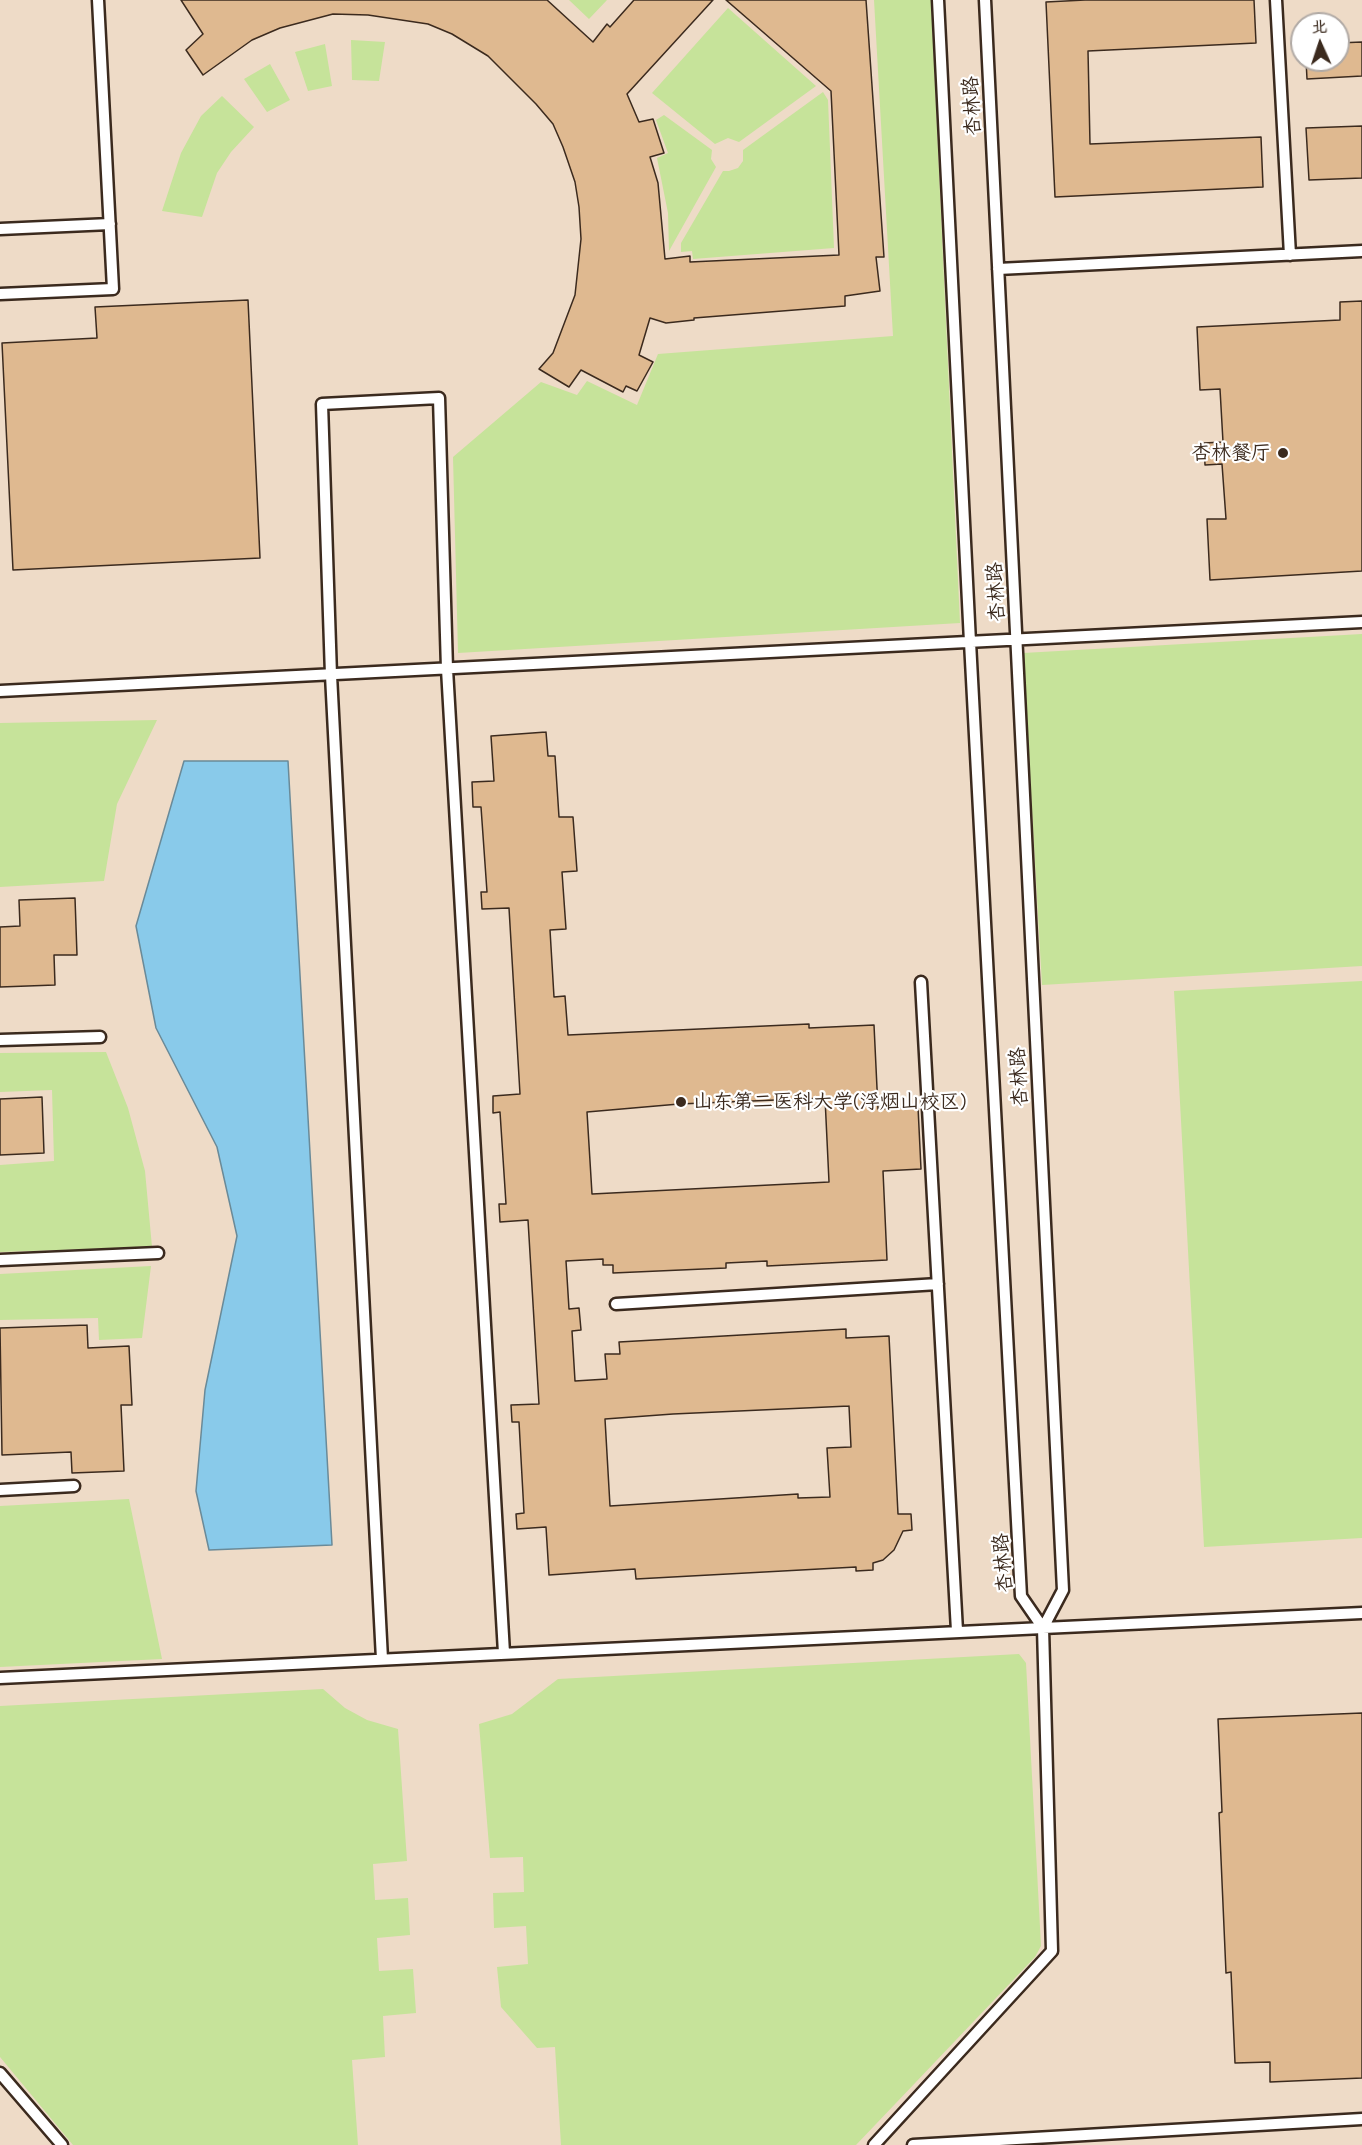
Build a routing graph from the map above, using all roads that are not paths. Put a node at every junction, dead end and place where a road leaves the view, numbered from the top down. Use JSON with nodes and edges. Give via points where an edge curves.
{"nodes":[{"id":1,"x":98,"y":0,"type":"edge"},
{"id":2,"x":938,"y":0,"type":"edge"},
{"id":3,"x":985,"y":0,"type":"edge"},
{"id":4,"x":1276,"y":0,"type":"edge"},
{"id":5,"x":110,"y":224,"type":"junction"},
{"id":6,"x":0,"y":229,"type":"edge"},
{"id":7,"x":1362,"y":251,"type":"edge"},
{"id":8,"x":1290,"y":255,"type":"junction"},
{"id":9,"x":998,"y":269,"type":"junction"},
{"id":10,"x":0,"y":294,"type":"edge"},
{"id":11,"x":1362,"y":622,"type":"edge"},
{"id":12,"x":1016,"y":640,"type":"junction"},
{"id":13,"x":970,"y":642,"type":"junction"},
{"id":14,"x":447,"y":669,"type":"junction"},
{"id":15,"x":331,"y":675,"type":"junction"},
{"id":16,"x":0,"y":691,"type":"edge"},
{"id":17,"x":921,"y":982,"type":"dead end"},
{"id":18,"x":100,"y":1037,"type":"dead end"},
{"id":19,"x":0,"y":1040,"type":"edge"},
{"id":20,"x":158,"y":1253,"type":"dead end"},
{"id":21,"x":0,"y":1260,"type":"edge"},
{"id":22,"x":938,"y":1284,"type":"junction"},
{"id":23,"x":616,"y":1304,"type":"dead end"},
{"id":24,"x":74,"y":1486,"type":"dead end"},
{"id":25,"x":0,"y":1490,"type":"edge"},
{"id":26,"x":1362,"y":1613,"type":"edge"},
{"id":27,"x":1043,"y":1628,"type":"junction"},
{"id":28,"x":957,"y":1631,"type":"junction"},
{"id":29,"x":504,"y":1653,"type":"junction"},
{"id":30,"x":382,"y":1659,"type":"junction"},
{"id":31,"x":0,"y":1678,"type":"edge"},
{"id":32,"x":0,"y":2073,"type":"edge"},
{"id":33,"x":1362,"y":2119,"type":"edge"},
{"id":34,"x":62,"y":2145,"type":"edge"},
{"id":35,"x":874,"y":2145,"type":"edge"},
{"id":36,"x":913,"y":2145,"type":"edge"}],
"edges":[{"from":1,"to":5,"type":"lane"},
{"from":2,"to":13,"type":"lane","name":"杏林路"},
{"from":3,"to":9,"type":"lane","name":"杏林路"},
{"from":4,"to":8,"type":"lane"},
{"from":5,"to":6,"type":"lane"},
{"from":5,"to":10,"type":"lane","via":[[113,289]]},
{"from":7,"to":8,"type":"lane"},
{"from":8,"to":9,"type":"lane"},
{"from":9,"to":12,"type":"lane","name":"杏林路"},
{"from":11,"to":12,"type":"lane"},
{"from":12,"to":13,"type":"lane"},
{"from":12,"to":27,"type":"lane","name":"杏林路","via":[[1063,1590]]},
{"from":13,"to":14,"type":"lane"},
{"from":13,"to":27,"type":"lane","name":"杏林路","via":[[1021,1596]]},
{"from":14,"to":15,"type":"lane"},
{"from":14,"to":15,"type":"lane","via":[[439,398],[322,404]]},
{"from":14,"to":29,"type":"lane"},
{"from":15,"to":16,"type":"lane"},
{"from":15,"to":30,"type":"lane"},
{"from":17,"to":22,"type":"lane"},
{"from":18,"to":19,"type":"lane"},
{"from":20,"to":21,"type":"lane"},
{"from":22,"to":23,"type":"lane"},
{"from":22,"to":28,"type":"lane"},
{"from":24,"to":25,"type":"lane"},
{"from":26,"to":27,"type":"lane"},
{"from":27,"to":28,"type":"lane"},
{"from":27,"to":35,"type":"lane","via":[[1052,1951]]},
{"from":28,"to":29,"type":"lane"},
{"from":29,"to":30,"type":"lane"},
{"from":30,"to":31,"type":"lane"},
{"from":32,"to":34,"type":"lane"},
{"from":33,"to":36,"type":"lane"}]}
